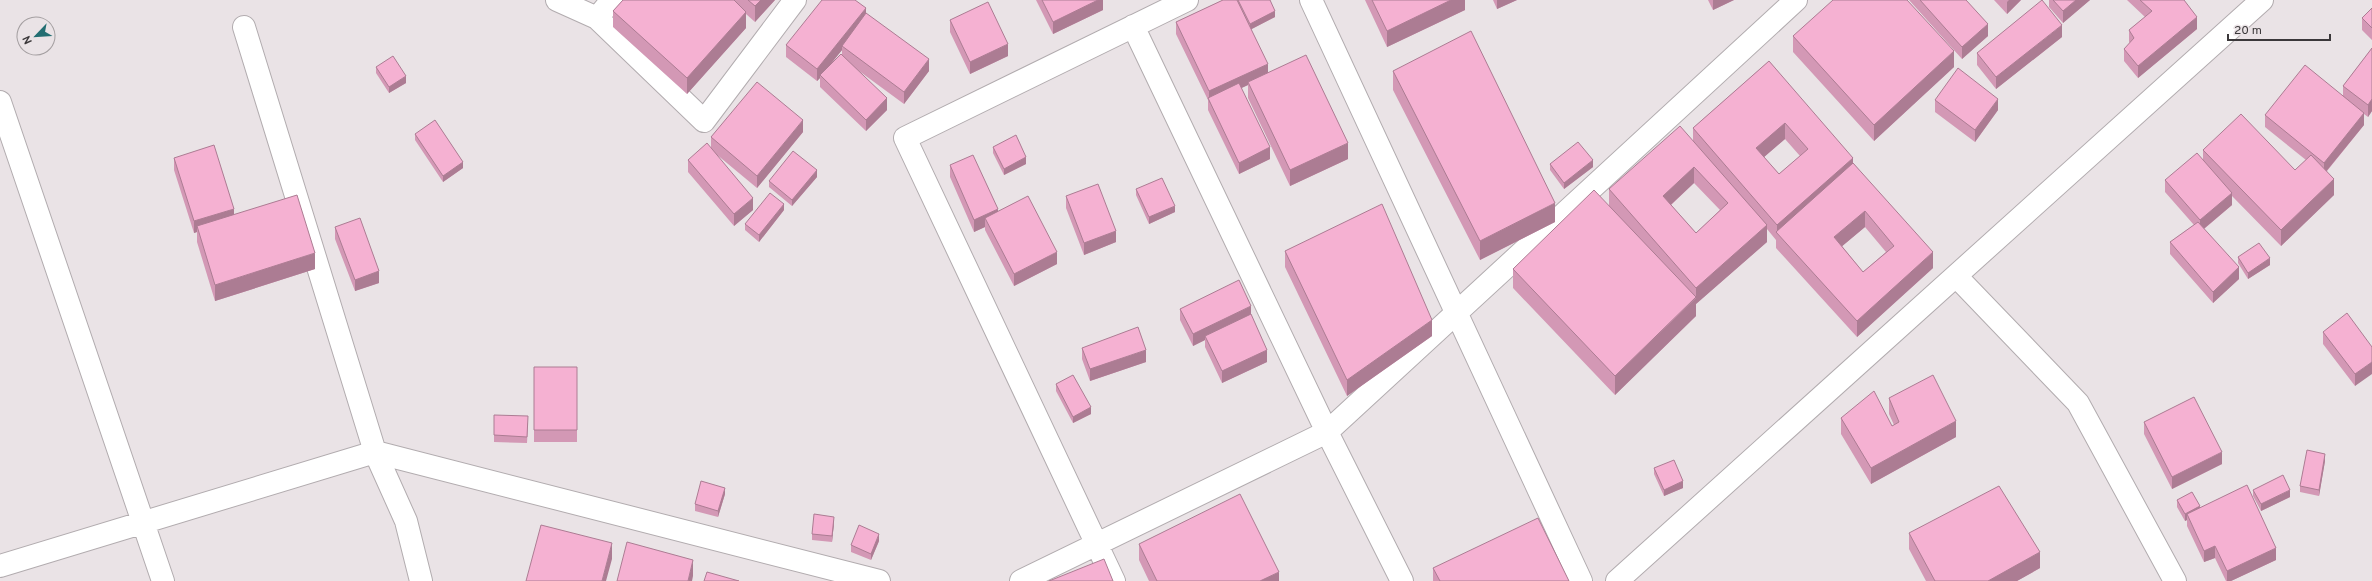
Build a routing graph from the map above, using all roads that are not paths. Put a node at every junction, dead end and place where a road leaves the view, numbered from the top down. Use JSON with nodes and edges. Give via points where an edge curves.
{"nodes":[{"id":1,"x":557,"y":0,"type":"edge"},
{"id":2,"x":612,"y":0,"type":"edge"},
{"id":3,"x":795,"y":0,"type":"edge"},
{"id":4,"x":1187,"y":0,"type":"edge"},
{"id":5,"x":1311,"y":0,"type":"edge"},
{"id":6,"x":1796,"y":0,"type":"edge"},
{"id":7,"x":2262,"y":0,"type":"edge"},
{"id":8,"x":597,"y":18,"type":"junction"},
{"id":9,"x":1133,"y":26,"type":"junction"},
{"id":10,"x":244,"y":27,"type":"dead end"},
{"id":11,"x":0,"y":102,"type":"edge"},
{"id":12,"x":1956,"y":276,"type":"junction"},
{"id":13,"x":1456,"y":314,"type":"junction"},
{"id":14,"x":1328,"y":432,"type":"junction"},
{"id":15,"x":375,"y":452,"type":"junction"},
{"id":16,"x":142,"y":523,"type":"junction"},
{"id":17,"x":1097,"y":544,"type":"junction"},
{"id":18,"x":0,"y":566,"type":"edge"},
{"id":19,"x":162,"y":581,"type":"edge"},
{"id":20,"x":421,"y":581,"type":"edge"},
{"id":21,"x":879,"y":581,"type":"edge"},
{"id":22,"x":1021,"y":581,"type":"edge"},
{"id":23,"x":1114,"y":581,"type":"edge"},
{"id":24,"x":1402,"y":581,"type":"edge"},
{"id":25,"x":1581,"y":581,"type":"edge"},
{"id":26,"x":1617,"y":581,"type":"edge"},
{"id":27,"x":2175,"y":581,"type":"edge"}],
"edges":[{"from":1,"to":8,"type":"street"},
{"from":2,"to":8,"type":"street"},
{"from":3,"to":8,"type":"street","via":[[704,121]]},
{"from":4,"to":9,"type":"street"},
{"from":5,"to":13,"type":"street"},
{"from":6,"to":13,"type":"street"},
{"from":7,"to":12,"type":"street"},
{"from":9,"to":14,"type":"street"},
{"from":9,"to":17,"type":"street","via":[[905,138]]},
{"from":10,"to":15,"type":"street"},
{"from":11,"to":16,"type":"street"},
{"from":12,"to":26,"type":"street"},
{"from":12,"to":27,"type":"street","via":[[2078,404]]},
{"from":13,"to":14,"type":"street"},
{"from":13,"to":25,"type":"street"},
{"from":14,"to":17,"type":"street"},
{"from":14,"to":24,"type":"street"},
{"from":15,"to":16,"type":"street"},
{"from":15,"to":20,"type":"street","via":[[406,521]]},
{"from":15,"to":21,"type":"street"},
{"from":16,"to":18,"type":"street"},
{"from":16,"to":19,"type":"street"},
{"from":17,"to":22,"type":"street"},
{"from":17,"to":23,"type":"street"}]}
